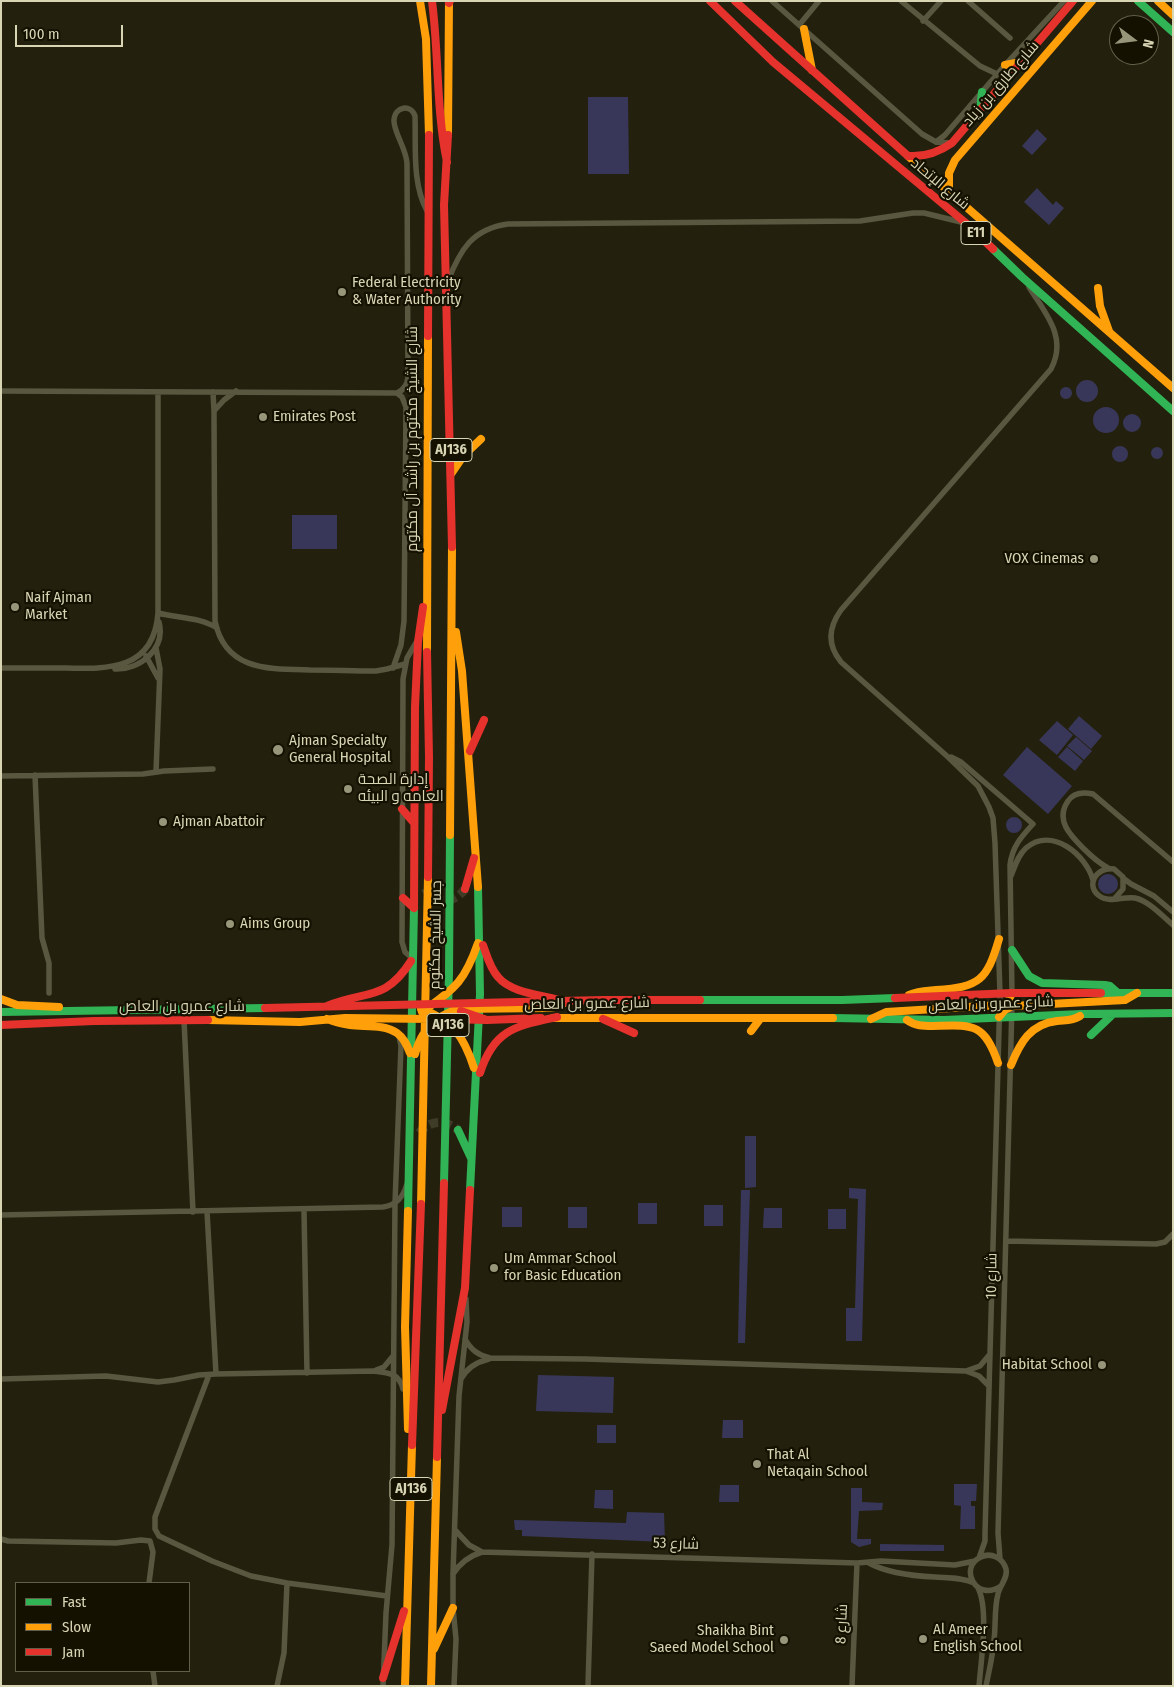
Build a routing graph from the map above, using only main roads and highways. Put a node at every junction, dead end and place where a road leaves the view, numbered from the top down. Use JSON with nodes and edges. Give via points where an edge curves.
{"nodes":[{"id":1,"x":420,"y":1,"type":"edge"},
{"id":2,"x":432,"y":1,"type":"edge"},
{"id":3,"x":710,"y":1,"type":"edge"},
{"id":4,"x":735,"y":1,"type":"edge"},
{"id":5,"x":1073,"y":1,"type":"edge"},
{"id":6,"x":1092,"y":1,"type":"edge"},
{"id":7,"x":1138,"y":1,"type":"edge"},
{"id":8,"x":1158,"y":1,"type":"edge"},
{"id":9,"x":450,"y":2,"type":"edge"},
{"id":10,"x":1081,"y":12,"type":"junction"},
{"id":11,"x":1173,"y":15,"type":"edge"},
{"id":12,"x":802,"y":27,"type":"road end"},
{"id":13,"x":1173,"y":32,"type":"edge"},
{"id":14,"x":1021,"y":62,"type":"junction"},
{"id":15,"x":1005,"y":65,"type":"road end"},
{"id":16,"x":812,"y":70,"type":"junction"},
{"id":17,"x":982,"y":92,"type":"road end"},
{"id":18,"x":980,"y":110,"type":"junction"},
{"id":19,"x":961,"y":132,"type":"junction"},
{"id":20,"x":970,"y":140,"type":"junction"},
{"id":21,"x":910,"y":156,"type":"junction"},
{"id":22,"x":446,"y":162,"type":"junction"},
{"id":23,"x":949,"y":192,"type":"junction"},
{"id":24,"x":1098,"y":288,"type":"dead end"},
{"id":25,"x":1109,"y":332,"type":"junction"},
{"id":26,"x":1173,"y":388,"type":"edge"},
{"id":27,"x":1173,"y":411,"type":"edge"},
{"id":28,"x":481,"y":439,"type":"dead end"},
{"id":29,"x":451,"y":474,"type":"junction"},
{"id":30,"x":426,"y":592,"type":"junction"},
{"id":31,"x":453,"y":618,"type":"junction"},
{"id":32,"x":484,"y":720,"type":"dead end"},
{"id":33,"x":469,"y":754,"type":"junction"},
{"id":34,"x":429,"y":758,"type":"joint"},
{"id":35,"x":402,"y":809,"type":"road end"},
{"id":36,"x":414,"y":823,"type":"junction"},
{"id":37,"x":476,"y":843,"type":"junction"},
{"id":38,"x":414,"y":857,"type":"junction"},
{"id":39,"x":425,"y":888,"type":"tunnel mouth"},
{"id":40,"x":465,"y":889,"type":"dead end"},
{"id":41,"x":403,"y":898,"type":"road end"},
{"id":42,"x":414,"y":908,"type":"junction"},
{"id":43,"x":480,"y":936,"type":"junction"},
{"id":44,"x":999,"y":939,"type":"road end"},
{"id":45,"x":1012,"y":950,"type":"road end"},
{"id":46,"x":413,"y":959,"type":"junction"},
{"id":47,"x":1012,"y":993,"type":"junction"},
{"id":48,"x":1118,"y":993,"type":"junction"},
{"id":49,"x":1138,"y":993,"type":"junction"},
{"id":50,"x":1173,"y":994,"type":"edge"},
{"id":51,"x":906,"y":997,"type":"junction"},
{"id":52,"x":1,"y":999,"type":"edge"},
{"id":53,"x":566,"y":1002,"type":"junction"},
{"id":54,"x":440,"y":1003,"type":"junction"},
{"id":55,"x":327,"y":1006,"type":"junction"},
{"id":56,"x":412,"y":1006,"type":"junction"},
{"id":57,"x":479,"y":1006,"type":"junction"},
{"id":58,"x":458,"y":1009,"type":"junction"},
{"id":59,"x":68,"y":1010,"type":"junction"},
{"id":60,"x":425,"y":1010,"type":"junction"},
{"id":61,"x":1,"y":1012,"type":"edge"},
{"id":62,"x":1173,"y":1013,"type":"edge"},
{"id":63,"x":1082,"y":1014,"type":"junction"},
{"id":64,"x":1113,"y":1014,"type":"junction"},
{"id":65,"x":557,"y":1017,"type":"junction"},
{"id":66,"x":599,"y":1017,"type":"junction"},
{"id":67,"x":999,"y":1017,"type":"junction"},
{"id":68,"x":440,"y":1018,"type":"junction"},
{"id":69,"x":760,"y":1018,"type":"junction"},
{"id":70,"x":871,"y":1018,"type":"junction"},
{"id":71,"x":327,"y":1019,"type":"junction"},
{"id":72,"x":412,"y":1019,"type":"junction"},
{"id":73,"x":482,"y":1019,"type":"junction"},
{"id":74,"x":907,"y":1020,"type":"junction"},
{"id":75,"x":3,"y":1026,"type":"edge"},
{"id":76,"x":751,"y":1031,"type":"dead end"},
{"id":77,"x":634,"y":1033,"type":"dead end"},
{"id":78,"x":1091,"y":1035,"type":"dead end"},
{"id":79,"x":461,"y":1037,"type":"junction"},
{"id":80,"x":419,"y":1040,"type":"junction"},
{"id":81,"x":998,"y":1063,"type":"road end"},
{"id":82,"x":1011,"y":1065,"type":"road end"},
{"id":83,"x":413,"y":1066,"type":"junction"},
{"id":84,"x":476,"y":1076,"type":"junction"},
{"id":85,"x":476,"y":1088,"type":"junction"},
{"id":86,"x":458,"y":1130,"type":"dead end"},
{"id":87,"x":419,"y":1134,"type":"tunnel mouth"},
{"id":88,"x":410,"y":1150,"type":"junction"},
{"id":89,"x":472,"y":1161,"type":"junction"},
{"id":90,"x":438,"y":1435,"type":"junction"},
{"id":91,"x":411,"y":1475,"type":"junction"},
{"id":92,"x":408,"y":1602,"type":"junction"},
{"id":93,"x":452,"y":1608,"type":"road end"},
{"id":94,"x":432,"y":1654,"type":"junction"},
{"id":95,"x":383,"y":1682,"type":"edge"},
{"id":96,"x":405,"y":1686,"type":"edge"},
{"id":97,"x":431,"y":1686,"type":"edge"}],
"edges":[{"from":1,"to":30,"type":"main road","name":"شارع الشيخ مكتوم بن راشد آل مكتوم","number":"AJ136","via":[[428,85]]},
{"from":2,"to":22,"type":"main road"},
{"from":3,"to":27,"type":"main road","name":"شارع الإتحاد","number":"E11","via":[[774,62],[967,224]]},
{"from":4,"to":16,"type":"main road","name":"شارع الإتحاد","number":"E11"},
{"from":5,"to":10,"type":"main road","via":[[1080,5]]},
{"from":5,"to":14,"type":"main road","name":"شارع طارق بن زياد"},
{"from":6,"to":10,"type":"main road","name":"شارع طارق بن زياد"},
{"from":7,"to":13,"type":"main road"},
{"from":8,"to":11,"type":"main road"},
{"from":9,"to":22,"type":"main road","number":"AJ136"},
{"from":10,"to":20,"type":"main road","name":"شارع طارق بن زياد"},
{"from":12,"to":16,"type":"main road"},
{"from":14,"to":15,"type":"main road"},
{"from":14,"to":18,"type":"main road","name":"شارع طارق بن زياد"},
{"from":16,"to":21,"type":"main road","name":"شارع الإتحاد","number":"E11"},
{"from":17,"to":18,"type":"main road"},
{"from":18,"to":19,"type":"main road","name":"شارع طارق بن زياد"},
{"from":19,"to":20,"type":"main road","via":[[962,138]]},
{"from":19,"to":21,"type":"main road","name":"شارع طارق بن زياد","via":[[952,143],[936,153]]},
{"from":20,"to":23,"type":"main road","name":"شارع طارق بن زياد","via":[[951,166]]},
{"from":21,"to":23,"type":"main road","name":"شارع الإتحاد","number":"E11"},
{"from":22,"to":29,"type":"main road","number":"AJ136","via":[[444,205]]},
{"from":23,"to":25,"type":"main road","name":"شارع الإتحاد","number":"E11"},
{"from":24,"to":25,"type":"main road"},
{"from":25,"to":26,"type":"main road","name":"شارع الإتحاد","number":"E11"},
{"from":28,"to":29,"type":"main road"},
{"from":29,"to":31,"type":"main road","number":"AJ136"},
{"from":30,"to":34,"type":"main road","name":"شارع الشيخ مكتوم بن راشد آل مكتوم","number":"AJ136"},
{"from":30,"to":36,"type":"main road","via":[[418,639]]},
{"from":31,"to":33,"type":"main road"},
{"from":31,"to":90,"type":"main road","name":"جسر الشيخ مكتوم","number":"AJ136","via":[[449,973]]},
{"from":32,"to":33,"type":"main road"},
{"from":33,"to":37,"type":"main road"},
{"from":34,"to":91,"type":"main road","name":"جسر الشيخ مكتوم","number":"AJ136","via":[[419,1293]]},
{"from":35,"to":36,"type":"main road"},
{"from":36,"to":38,"type":"main road"},
{"from":37,"to":40,"type":"main road"},
{"from":37,"to":43,"type":"main road"},
{"from":38,"to":39,"type":"main road"},
{"from":38,"to":42,"type":"main road"},
{"from":41,"to":42,"type":"main road"},
{"from":42,"to":46,"type":"main road"},
{"from":43,"to":53,"type":"main road","via":[[492,968],[506,985],[519,992]]},
{"from":43,"to":54,"type":"main road","via":[[466,975]]},
{"from":43,"to":57,"type":"main road"},
{"from":44,"to":51,"type":"main road","via":[[988,973],[978,982],[959,988],[920,991]]},
{"from":45,"to":48,"type":"main road","via":[[1029,976],[1042,983],[1105,984]]},
{"from":46,"to":54,"type":"main road","via":[[422,984]]},
{"from":46,"to":55,"type":"main road","via":[[388,987],[371,995]]},
{"from":46,"to":56,"type":"main road"},
{"from":47,"to":48,"type":"main road","name":"شارع عمرو بن العاص"},
{"from":47,"to":51,"type":"main road","name":"شارع عمرو بن العاص"},
{"from":47,"to":70,"type":"main road","via":[[1008,1002],[1000,1005],[886,1012]]},
{"from":48,"to":49,"type":"main road","name":"شارع عمرو بن العاص"},
{"from":49,"to":50,"type":"main road","name":"شارع عمرو بن العاص"},
{"from":49,"to":67,"type":"main road","via":[[1125,1000],[1012,1006]]},
{"from":51,"to":53,"type":"main road","name":"شارع عمرو بن العاص"},
{"from":52,"to":59,"type":"main road","via":[[17,1005]]},
{"from":53,"to":57,"type":"main road","via":[[546,1008]]},
{"from":54,"to":56,"type":"main road","name":"شارع عمرو بن العاص"},
{"from":54,"to":57,"type":"main road","name":"شارع عمرو بن العاص"},
{"from":54,"to":58,"type":"main road"},
{"from":54,"to":60,"type":"main road"},
{"from":55,"to":56,"type":"main road","name":"شارع عمرو بن العاص"},
{"from":55,"to":59,"type":"main road","name":"شارع عمرو بن العاص"},
{"from":56,"to":60,"type":"main road"},
{"from":56,"to":72,"type":"main road"},
{"from":57,"to":58,"type":"main road"},
{"from":57,"to":73,"type":"main road"},
{"from":58,"to":68,"type":"main road"},
{"from":58,"to":73,"type":"main road"},
{"from":59,"to":61,"type":"main road","name":"شارع عمرو بن العاص"},
{"from":60,"to":68,"type":"main road"},
{"from":60,"to":72,"type":"main road"},
{"from":62,"to":64,"type":"main road","name":"شارع عمرو بن العاص"},
{"from":63,"to":64,"type":"main road","name":"شارع عمرو بن العاص"},
{"from":63,"to":67,"type":"main road","name":"شارع عمرو بن العاص"},
{"from":63,"to":82,"type":"main road","via":[[1074,1020],[1049,1022],[1034,1028],[1022,1040]]},
{"from":64,"to":78,"type":"main road"},
{"from":65,"to":66,"type":"main road","name":"شارع عمرو بن العاص"},
{"from":65,"to":73,"type":"main road","name":"شارع عمرو بن العاص"},
{"from":65,"to":85,"type":"main road","via":[[518,1026],[498,1038],[487,1053]]},
{"from":66,"to":69,"type":"main road","name":"شارع عمرو بن العاص"},
{"from":66,"to":77,"type":"main road"},
{"from":67,"to":74,"type":"main road","name":"شارع عمرو بن العاص"},
{"from":68,"to":72,"type":"main road","name":"شارع عمرو بن العاص"},
{"from":68,"to":73,"type":"main road","name":"شارع عمرو بن العاص"},
{"from":68,"to":79,"type":"main road"},
{"from":68,"to":80,"type":"main road","via":[[426,1028]]},
{"from":69,"to":70,"type":"main road","name":"شارع عمرو بن العاص"},
{"from":69,"to":76,"type":"main road"},
{"from":70,"to":74,"type":"main road","name":"شارع عمرو بن العاص"},
{"from":71,"to":72,"type":"main road","name":"شارع عمرو بن العاص"},
{"from":71,"to":75,"type":"main road","name":"شارع عمرو بن العاص"},
{"from":71,"to":83,"type":"main road","via":[[342,1025],[387,1028],[397,1032],[407,1044]]},
{"from":72,"to":83,"type":"main road"},
{"from":73,"to":84,"type":"main road"},
{"from":74,"to":81,"type":"main road","via":[[918,1026],[968,1026],[982,1031],[991,1042]]},
{"from":79,"to":80,"type":"main road","via":[[450,1029],[436,1028]]},
{"from":79,"to":84,"type":"main road"},
{"from":80,"to":83,"type":"main road"},
{"from":83,"to":88,"type":"main road"},
{"from":84,"to":85,"type":"main road"},
{"from":85,"to":89,"type":"main road"},
{"from":86,"to":89,"type":"main road"},
{"from":87,"to":88,"type":"main road"},
{"from":88,"to":91,"type":"main road","via":[[406,1401]]},
{"from":89,"to":90,"type":"main road","via":[[465,1288]]},
{"from":90,"to":94,"type":"main road","number":"AJ136"},
{"from":91,"to":92,"type":"main road","number":"AJ136"},
{"from":92,"to":95,"type":"main road"},
{"from":92,"to":96,"type":"main road","number":"AJ136"},
{"from":93,"to":94,"type":"main road"},
{"from":94,"to":97,"type":"main road","number":"AJ136"}]}
